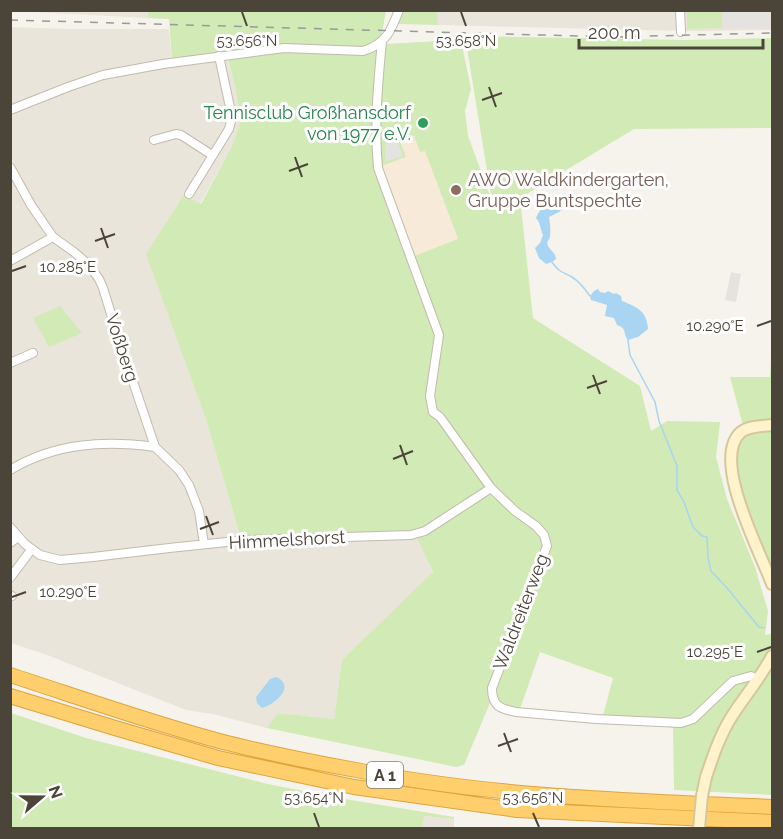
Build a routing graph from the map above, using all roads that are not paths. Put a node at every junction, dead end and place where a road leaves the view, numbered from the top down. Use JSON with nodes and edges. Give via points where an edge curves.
{"nodes":[{"id":1,"x":399,"y":10,"type":"edge"},
{"id":2,"x":680,"y":10,"type":"edge"},
{"id":3,"x":681,"y":32,"type":"dead end"},
{"id":4,"x":382,"y":41,"type":"junction"},
{"id":5,"x":219,"y":56,"type":"junction"},
{"id":6,"x":10,"y":110,"type":"edge"},
{"id":7,"x":154,"y":140,"type":"dead end"},
{"id":8,"x":212,"y":155,"type":"junction"},
{"id":9,"x":10,"y":166,"type":"edge"},
{"id":10,"x":189,"y":194,"type":"dead end"},
{"id":11,"x":53,"y":237,"type":"junction"},
{"id":12,"x":10,"y":261,"type":"edge"},
{"id":13,"x":33,"y":353,"type":"dead end"},
{"id":14,"x":10,"y":363,"type":"edge"},
{"id":15,"x":772,"y":425,"type":"edge"},
{"id":16,"x":155,"y":447,"type":"junction"},
{"id":17,"x":10,"y":470,"type":"edge"},
{"id":18,"x":491,"y":488,"type":"junction"},
{"id":19,"x":10,"y":527,"type":"edge"},
{"id":20,"x":18,"y":537,"type":"junction"},
{"id":21,"x":10,"y":543,"type":"edge"},
{"id":22,"x":204,"y":544,"type":"junction"},
{"id":23,"x":31,"y":549,"type":"junction"},
{"id":24,"x":10,"y":578,"type":"edge"},
{"id":25,"x":772,"y":584,"type":"edge"},
{"id":26,"x":772,"y":656,"type":"edge"},
{"id":27,"x":10,"y":675,"type":"edge"},
{"id":28,"x":758,"y":680,"type":"junction"},
{"id":29,"x":10,"y":696,"type":"edge"},
{"id":30,"x":772,"y":807,"type":"edge"},
{"id":31,"x":772,"y":822,"type":"edge"},
{"id":32,"x":699,"y":828,"type":"edge"}],
"edges":[{"from":1,"to":4,"type":"street"},
{"from":2,"to":3,"type":"street"},
{"from":4,"to":5,"type":"street","via":[[363,51],[284,48]]},
{"from":4,"to":18,"type":"street","name":"Waldreiterweg","via":[[377,96],[378,168],[439,335],[430,396],[433,412]]},
{"from":5,"to":6,"type":"street","via":[[103,75]]},
{"from":5,"to":8,"type":"street","via":[[231,121]]},
{"from":7,"to":8,"type":"street","via":[[181,135]]},
{"from":8,"to":10,"type":"street"},
{"from":9,"to":11,"type":"street","name":"Voßberg"},
{"from":11,"to":12,"type":"street"},
{"from":11,"to":16,"type":"street","name":"Voßberg","via":[[88,264],[99,279]]},
{"from":13,"to":14,"type":"street"},
{"from":15,"to":25,"type":"main road","via":[[743,431],[735,442],[731,466],[736,496]]},
{"from":16,"to":17,"type":"street","via":[[120,443],[66,447]]},
{"from":16,"to":22,"type":"street","name":"Voßberg","via":[[189,485],[199,511]]},
{"from":18,"to":22,"type":"street","name":"Himmelshorst","via":[[424,531],[411,535],[270,538]]},
{"from":18,"to":28,"type":"street","name":"Waldreiterweg","via":[[536,526],[547,546],[492,688],[496,705],[516,712],[681,723],[693,719],[733,681],[751,676]]},
{"from":19,"to":20,"type":"street","name":"Himmelshorst"},
{"from":20,"to":21,"type":"street"},
{"from":20,"to":23,"type":"street","name":"Himmelshorst"},
{"from":22,"to":23,"type":"street","name":"Himmelshorst","via":[[60,560]]},
{"from":23,"to":24,"type":"street"},
{"from":26,"to":28,"type":"main road"},
{"from":27,"to":30,"type":"highway","number":"A 1","via":[[222,742],[358,771],[517,793]]},
{"from":28,"to":32,"type":"main road","bridge":true,"via":[[714,752],[702,796]]},
{"from":29,"to":31,"type":"highway","number":"A 1","via":[[218,758],[354,788],[517,810]]}]}
